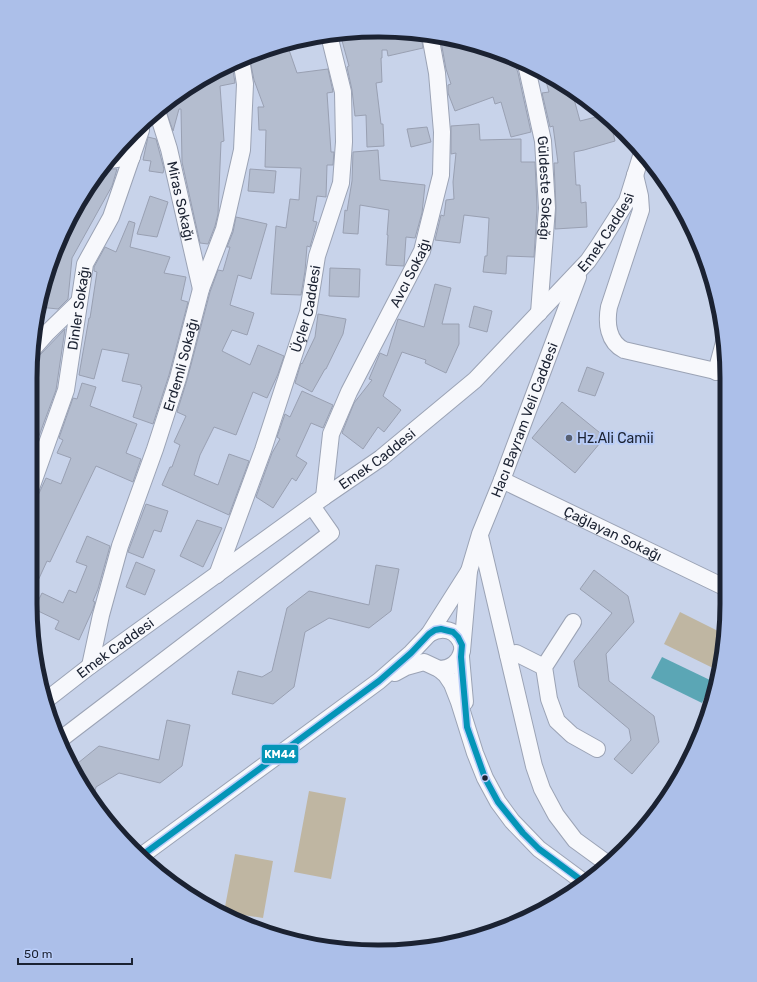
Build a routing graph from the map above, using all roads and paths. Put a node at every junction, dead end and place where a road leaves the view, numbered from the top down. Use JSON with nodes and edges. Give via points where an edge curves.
{"nodes":[{"id":1,"x":330,"y":41,"type":"edge"},
{"id":2,"x":431,"y":41,"type":"edge"},
{"id":3,"x":242,"y":66,"type":"edge"},
{"id":4,"x":528,"y":71,"type":"edge"},
{"id":5,"x":159,"y":117,"type":"edge"},
{"id":6,"x":139,"y":135,"type":"edge"},
{"id":7,"x":132,"y":157,"type":"junction"},
{"id":8,"x":117,"y":159,"type":"edge"},
{"id":9,"x":640,"y":159,"type":"edge"},
{"id":10,"x":635,"y":174,"type":"junction"},
{"id":11,"x":580,"y":270,"type":"junction"},
{"id":12,"x":201,"y":289,"type":"junction"},
{"id":13,"x":79,"y":302,"type":"junction"},
{"id":14,"x":539,"y":314,"type":"junction"},
{"id":15,"x":39,"y":342,"type":"edge"},
{"id":16,"x":720,"y":373,"type":"edge"},
{"id":17,"x":37,"y":471,"type":"edge"},
{"id":18,"x":502,"y":480,"type":"junction"},
{"id":19,"x":318,"y":501,"type":"junction"},
{"id":20,"x":480,"y":534,"type":"junction"},
{"id":21,"x":469,"y":571,"type":"junction"},
{"id":22,"x":217,"y":575,"type":"junction"},
{"id":23,"x":720,"y":585,"type":"edge"},
{"id":24,"x":573,"y":622,"type":"dead end"},
{"id":25,"x":427,"y":636,"type":"junction"},
{"id":26,"x":461,"y":651,"type":"junction"},
{"id":27,"x":508,"y":655,"type":"junction"},
{"id":28,"x":90,"y":666,"type":"junction"},
{"id":29,"x":434,"y":667,"type":"junction"},
{"id":30,"x":544,"y":667,"type":"junction"},
{"id":31,"x":379,"y":681,"type":"junction"},
{"id":32,"x":50,"y":697,"type":"edge"},
{"id":33,"x":467,"y":727,"type":"junction"},
{"id":34,"x":64,"y":737,"type":"edge"},
{"id":35,"x":598,"y":749,"type":"dead end"},
{"id":36,"x":145,"y":853,"type":"edge"},
{"id":37,"x":603,"y":861,"type":"edge"},
{"id":38,"x":580,"y":878,"type":"edge"}],
"edges":[{"from":1,"to":22,"type":"street","name":"Üçler Caddesi","via":[[343,92],[344,142],[341,183],[317,256],[308,312],[263,450]]},
{"from":2,"to":19,"type":"street","name":"Avcı Sokağı","via":[[437,73],[442,132],[441,175],[422,251],[349,392],[331,434]]},
{"from":3,"to":12,"type":"street","name":"Erdemli Sokağı","via":[[245,84],[242,150],[224,229]]},
{"from":4,"to":14,"type":"street","name":"Güldeste Sokağı","via":[[543,141],[547,208]]},
{"from":5,"to":12,"type":"street","name":"Miras Sokağı","via":[[169,149]]},
{"from":6,"to":7,"type":"street","name":"Dinler Sokağı"},
{"from":7,"to":8,"type":"street"},
{"from":7,"to":13,"type":"street","name":"Dinler Sokağı","via":[[111,217],[85,264]]},
{"from":9,"to":10,"type":"street","name":"Emek Caddesi"},
{"from":10,"to":11,"type":"street","name":"Emek Caddesi","via":[[627,201]]},
{"from":10,"to":16,"type":"street","via":[[641,210],[609,307],[609,330],[617,346],[624,350]]},
{"from":11,"to":14,"type":"street","name":"Emek Caddesi"},
{"from":11,"to":18,"type":"street","name":"Hacı Bayram Veli Caddesi"},
{"from":12,"to":28,"type":"street","name":"Erdemli Sokağı","via":[[178,378],[120,546]]},
{"from":13,"to":15,"type":"street"},
{"from":13,"to":17,"type":"street","name":"Dinler Sokağı","via":[[66,390]]},
{"from":14,"to":19,"type":"street","name":"Emek Caddesi","via":[[475,380],[381,458]]},
{"from":18,"to":20,"type":"street","name":"Hacı Bayram Veli Caddesi"},
{"from":18,"to":23,"type":"street","name":"Çağlayan Sokağı"},
{"from":19,"to":22,"type":"street","name":"Emek Caddesi"},
{"from":19,"to":34,"type":"street","via":[[332,533]]},
{"from":20,"to":21,"type":"street","name":"Hacı Bayram Veli Caddesi"},
{"from":20,"to":27,"type":"street"},
{"from":21,"to":25,"type":"street"},
{"from":21,"to":26,"type":"street"},
{"from":22,"to":28,"type":"street","name":"Emek Caddesi"},
{"from":24,"to":30,"type":"street"},
{"from":25,"to":26,"type":"street","via":[[441,629],[453,632],[458,637]]},
{"from":25,"to":29,"type":"street","via":[[422,651]]},
{"from":25,"to":31,"type":"street"},
{"from":26,"to":29,"type":"street","via":[[452,667]]},
{"from":26,"to":33,"type":"street"},
{"from":27,"to":30,"type":"street","via":[[516,652]]},
{"from":27,"to":37,"type":"street","via":[[534,766],[542,789],[556,815],[575,840]]},
{"from":28,"to":32,"type":"street","name":"Emek Caddesi"},
{"from":29,"to":31,"type":"street","via":[[424,662],[406,667]]},
{"from":29,"to":33,"type":"street","via":[[446,675],[452,684]]},
{"from":30,"to":35,"type":"street","via":[[549,699],[557,721],[572,735]]},
{"from":31,"to":36,"type":"street"},
{"from":33,"to":38,"type":"street","via":[[485,778],[512,821],[539,849]]}]}
